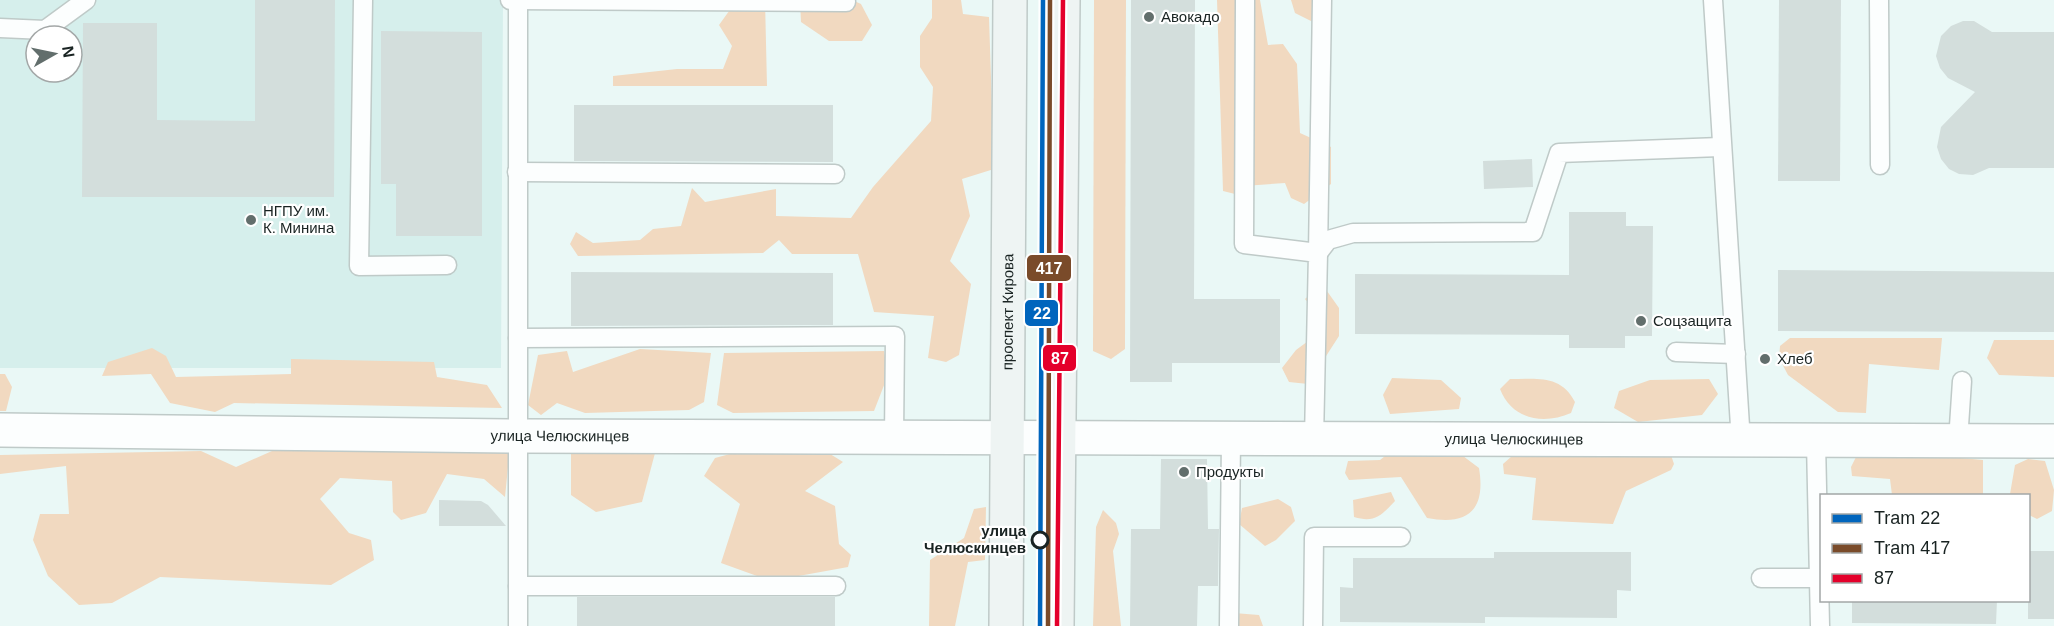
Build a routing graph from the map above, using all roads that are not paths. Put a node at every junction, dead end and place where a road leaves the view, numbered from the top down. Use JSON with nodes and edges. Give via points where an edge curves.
{"nodes":[{"id":1,"x":86,"y":0,"type":"edge"},
{"id":2,"x":363,"y":0,"type":"edge"},
{"id":3,"x":1010,"y":0,"type":"edge"},
{"id":4,"x":1063,"y":0,"type":"edge"},
{"id":5,"x":1245,"y":0,"type":"edge"},
{"id":6,"x":1322,"y":0,"type":"edge"},
{"id":7,"x":1713,"y":0,"type":"edge"},
{"id":8,"x":1879,"y":0,"type":"edge"},
{"id":9,"x":515,"y":1,"type":"edge"},
{"id":10,"x":846,"y":2,"type":"dead end"},
{"id":11,"x":0,"y":27,"type":"edge"},
{"id":12,"x":1720,"y":147,"type":"junction"},
{"id":13,"x":1880,"y":165,"type":"dead end"},
{"id":14,"x":517,"y":172,"type":"junction"},
{"id":15,"x":835,"y":174,"type":"dead end"},
{"id":16,"x":1318,"y":253,"type":"junction"},
{"id":17,"x":447,"y":265,"type":"dead end"},
{"id":18,"x":519,"y":338,"type":"junction"},
{"id":19,"x":1676,"y":352,"type":"dead end"},
{"id":20,"x":1736,"y":354,"type":"junction"},
{"id":21,"x":1962,"y":381,"type":"dead end"},
{"id":22,"x":0,"y":430,"type":"edge"},
{"id":23,"x":518,"y":436,"type":"junction"},
{"id":24,"x":894,"y":437,"type":"junction"},
{"id":25,"x":1007,"y":438,"type":"junction"},
{"id":26,"x":1058,"y":438,"type":"junction"},
{"id":27,"x":1231,"y":439,"type":"junction"},
{"id":28,"x":1314,"y":440,"type":"junction"},
{"id":29,"x":1958,"y":441,"type":"junction"},
{"id":30,"x":2054,"y":441,"type":"edge"},
{"id":31,"x":1741,"y":442,"type":"junction"},
{"id":32,"x":1816,"y":442,"type":"junction"},
{"id":33,"x":1401,"y":537,"type":"dead end"},
{"id":34,"x":1761,"y":578,"type":"dead end"},
{"id":35,"x":1819,"y":578,"type":"junction"},
{"id":36,"x":518,"y":586,"type":"junction"},
{"id":37,"x":836,"y":586,"type":"dead end"},
{"id":38,"x":518,"y":626,"type":"edge"},
{"id":39,"x":1006,"y":626,"type":"edge"},
{"id":40,"x":1057,"y":626,"type":"edge"},
{"id":41,"x":1228,"y":626,"type":"edge"},
{"id":42,"x":1313,"y":626,"type":"edge"},
{"id":43,"x":1820,"y":626,"type":"edge"}],
"edges":[{"from":1,"to":11,"type":"lane","via":[[45,30]]},
{"from":2,"to":17,"type":"lane","via":[[359,266]]},
{"from":3,"to":25,"type":"street","name":"проспект Кирова"},
{"from":4,"to":26,"type":"street"},
{"from":5,"to":16,"type":"lane","via":[[1244,244]]},
{"from":6,"to":16,"type":"lane"},
{"from":7,"to":12,"type":"lane"},
{"from":8,"to":13,"type":"lane"},
{"from":9,"to":10,"type":"lane"},
{"from":9,"to":14,"type":"lane"},
{"from":12,"to":16,"type":"lane","via":[[1558,153],[1533,232],[1353,233],[1328,240]]},
{"from":12,"to":20,"type":"lane"},
{"from":14,"to":15,"type":"lane"},
{"from":14,"to":18,"type":"lane"},
{"from":16,"to":28,"type":"lane"},
{"from":18,"to":23,"type":"lane"},
{"from":18,"to":24,"type":"lane","via":[[895,336]]},
{"from":19,"to":20,"type":"lane"},
{"from":20,"to":31,"type":"lane"},
{"from":21,"to":29,"type":"lane"},
{"from":22,"to":23,"type":"street","name":"улица Челюскинцев"},
{"from":23,"to":24,"type":"street","name":"улица Челюскинцев"},
{"from":23,"to":36,"type":"lane"},
{"from":24,"to":25,"type":"street","name":"улица Челюскинцев"},
{"from":25,"to":26,"type":"street","name":"улица Челюскинцев"},
{"from":25,"to":39,"type":"street","name":"проспект Кирова"},
{"from":26,"to":27,"type":"street","name":"улица Челюскинцев"},
{"from":26,"to":40,"type":"street"},
{"from":27,"to":28,"type":"street","name":"улица Челюскинцев"},
{"from":27,"to":41,"type":"lane"},
{"from":28,"to":31,"type":"street","name":"улица Челюскинцев"},
{"from":29,"to":30,"type":"street","name":"улица Челюскинцев"},
{"from":29,"to":32,"type":"street","name":"улица Челюскинцев"},
{"from":31,"to":32,"type":"street","name":"улица Челюскинцев"},
{"from":32,"to":35,"type":"lane"},
{"from":33,"to":42,"type":"lane","via":[[1314,537]]},
{"from":34,"to":35,"type":"lane"},
{"from":35,"to":43,"type":"lane"},
{"from":36,"to":37,"type":"lane"},
{"from":36,"to":38,"type":"lane"}]}
